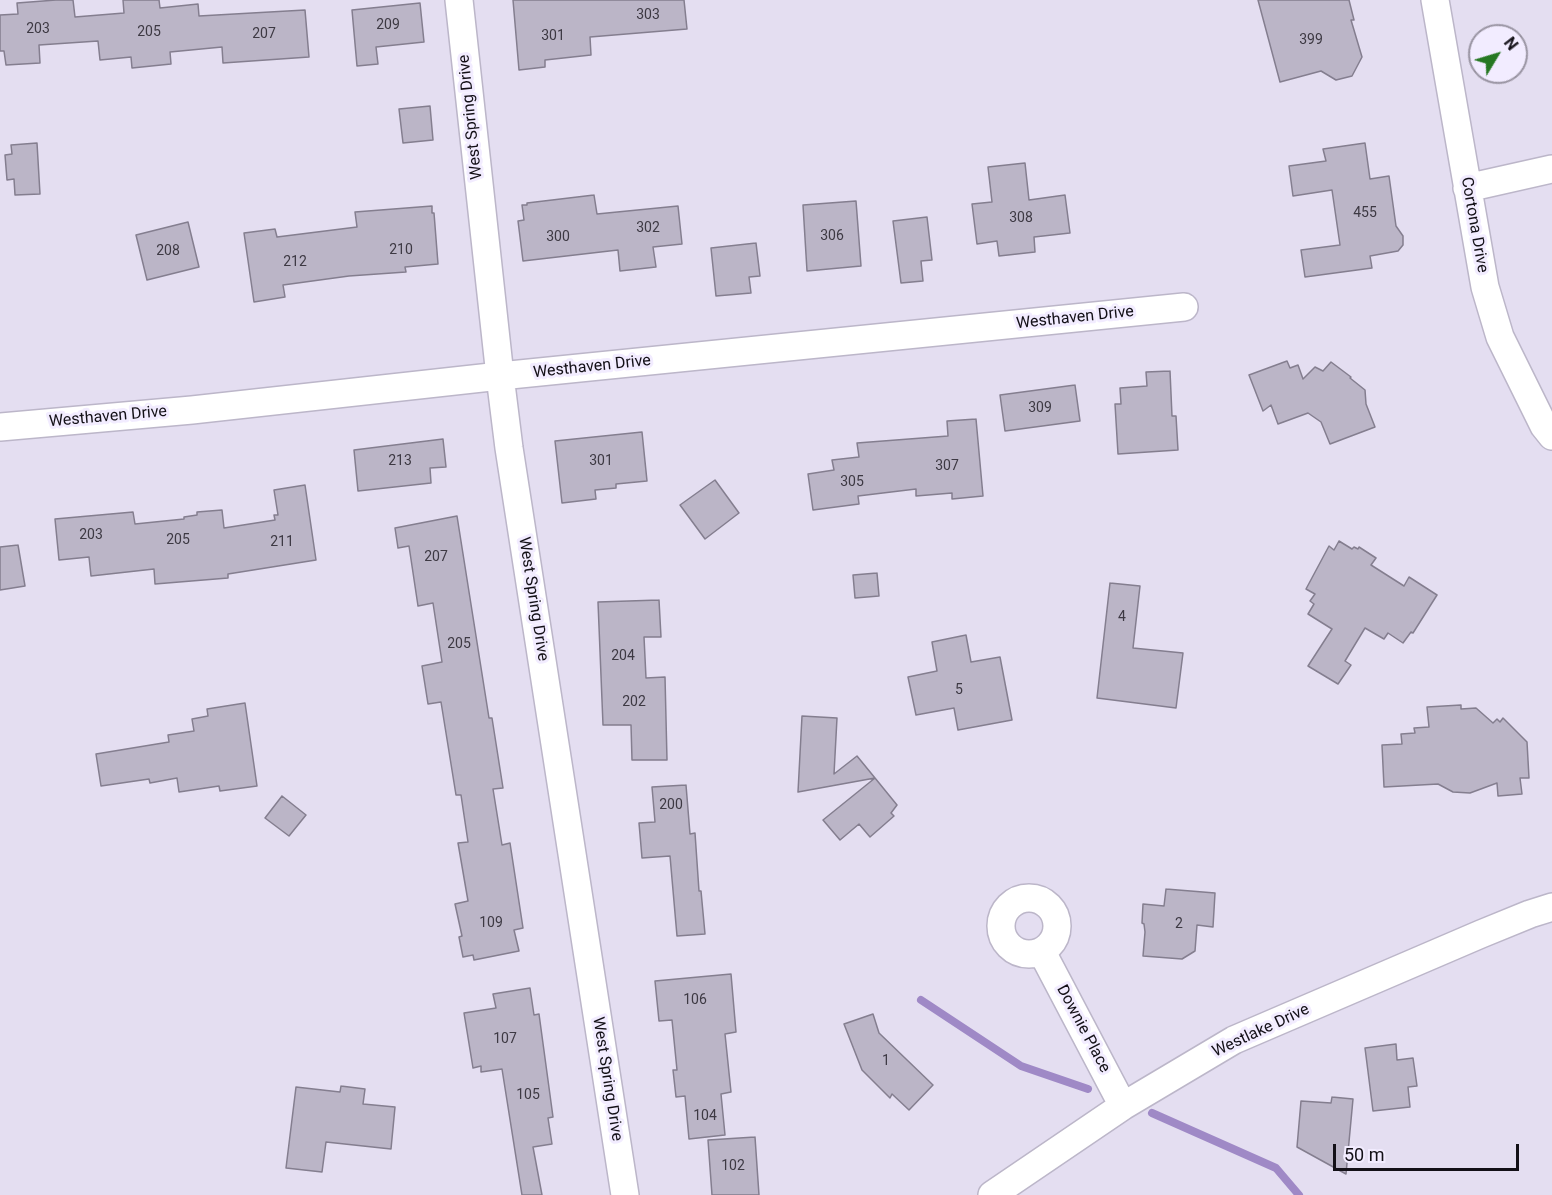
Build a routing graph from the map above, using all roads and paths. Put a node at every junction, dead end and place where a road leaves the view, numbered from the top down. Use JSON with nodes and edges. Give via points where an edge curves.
{"nodes":[{"id":1,"x":459,"y":0,"type":"edge"},
{"id":2,"x":1435,"y":0,"type":"edge"},
{"id":3,"x":1552,"y":169,"type":"edge"},
{"id":4,"x":1467,"y":188,"type":"junction"},
{"id":5,"x":1184,"y":307,"type":"dead end"},
{"id":6,"x":500,"y":376,"type":"junction"},
{"id":7,"x":0,"y":427,"type":"edge"},
{"id":8,"x":1552,"y":436,"type":"edge"},
{"id":9,"x":1552,"y":907,"type":"edge"},
{"id":10,"x":1042,"y":952,"type":"dead end"},
{"id":11,"x":1123,"y":1106,"type":"junction"},
{"id":12,"x":625,"y":1195,"type":"edge"},
{"id":13,"x":992,"y":1195,"type":"edge"}],
"edges":[{"from":1,"to":6,"type":"street","name":"West Spring Drive"},
{"from":2,"to":4,"type":"street","name":"Cortona Drive"},
{"from":3,"to":4,"type":"street"},
{"from":4,"to":8,"type":"street","name":"Cortona Drive","via":[[1485,287],[1500,338]]},
{"from":5,"to":6,"type":"street","name":"Westhaven Drive"},
{"from":6,"to":7,"type":"street","name":"Westhaven Drive"},
{"from":6,"to":12,"type":"street","name":"West Spring Drive"},
{"from":9,"to":11,"type":"street","name":"Westlake Drive","via":[[1470,938],[1234,1040]]},
{"from":10,"to":11,"type":"street","name":"Downie Place"},
{"from":11,"to":13,"type":"street","name":"Westlake Drive"}]}
